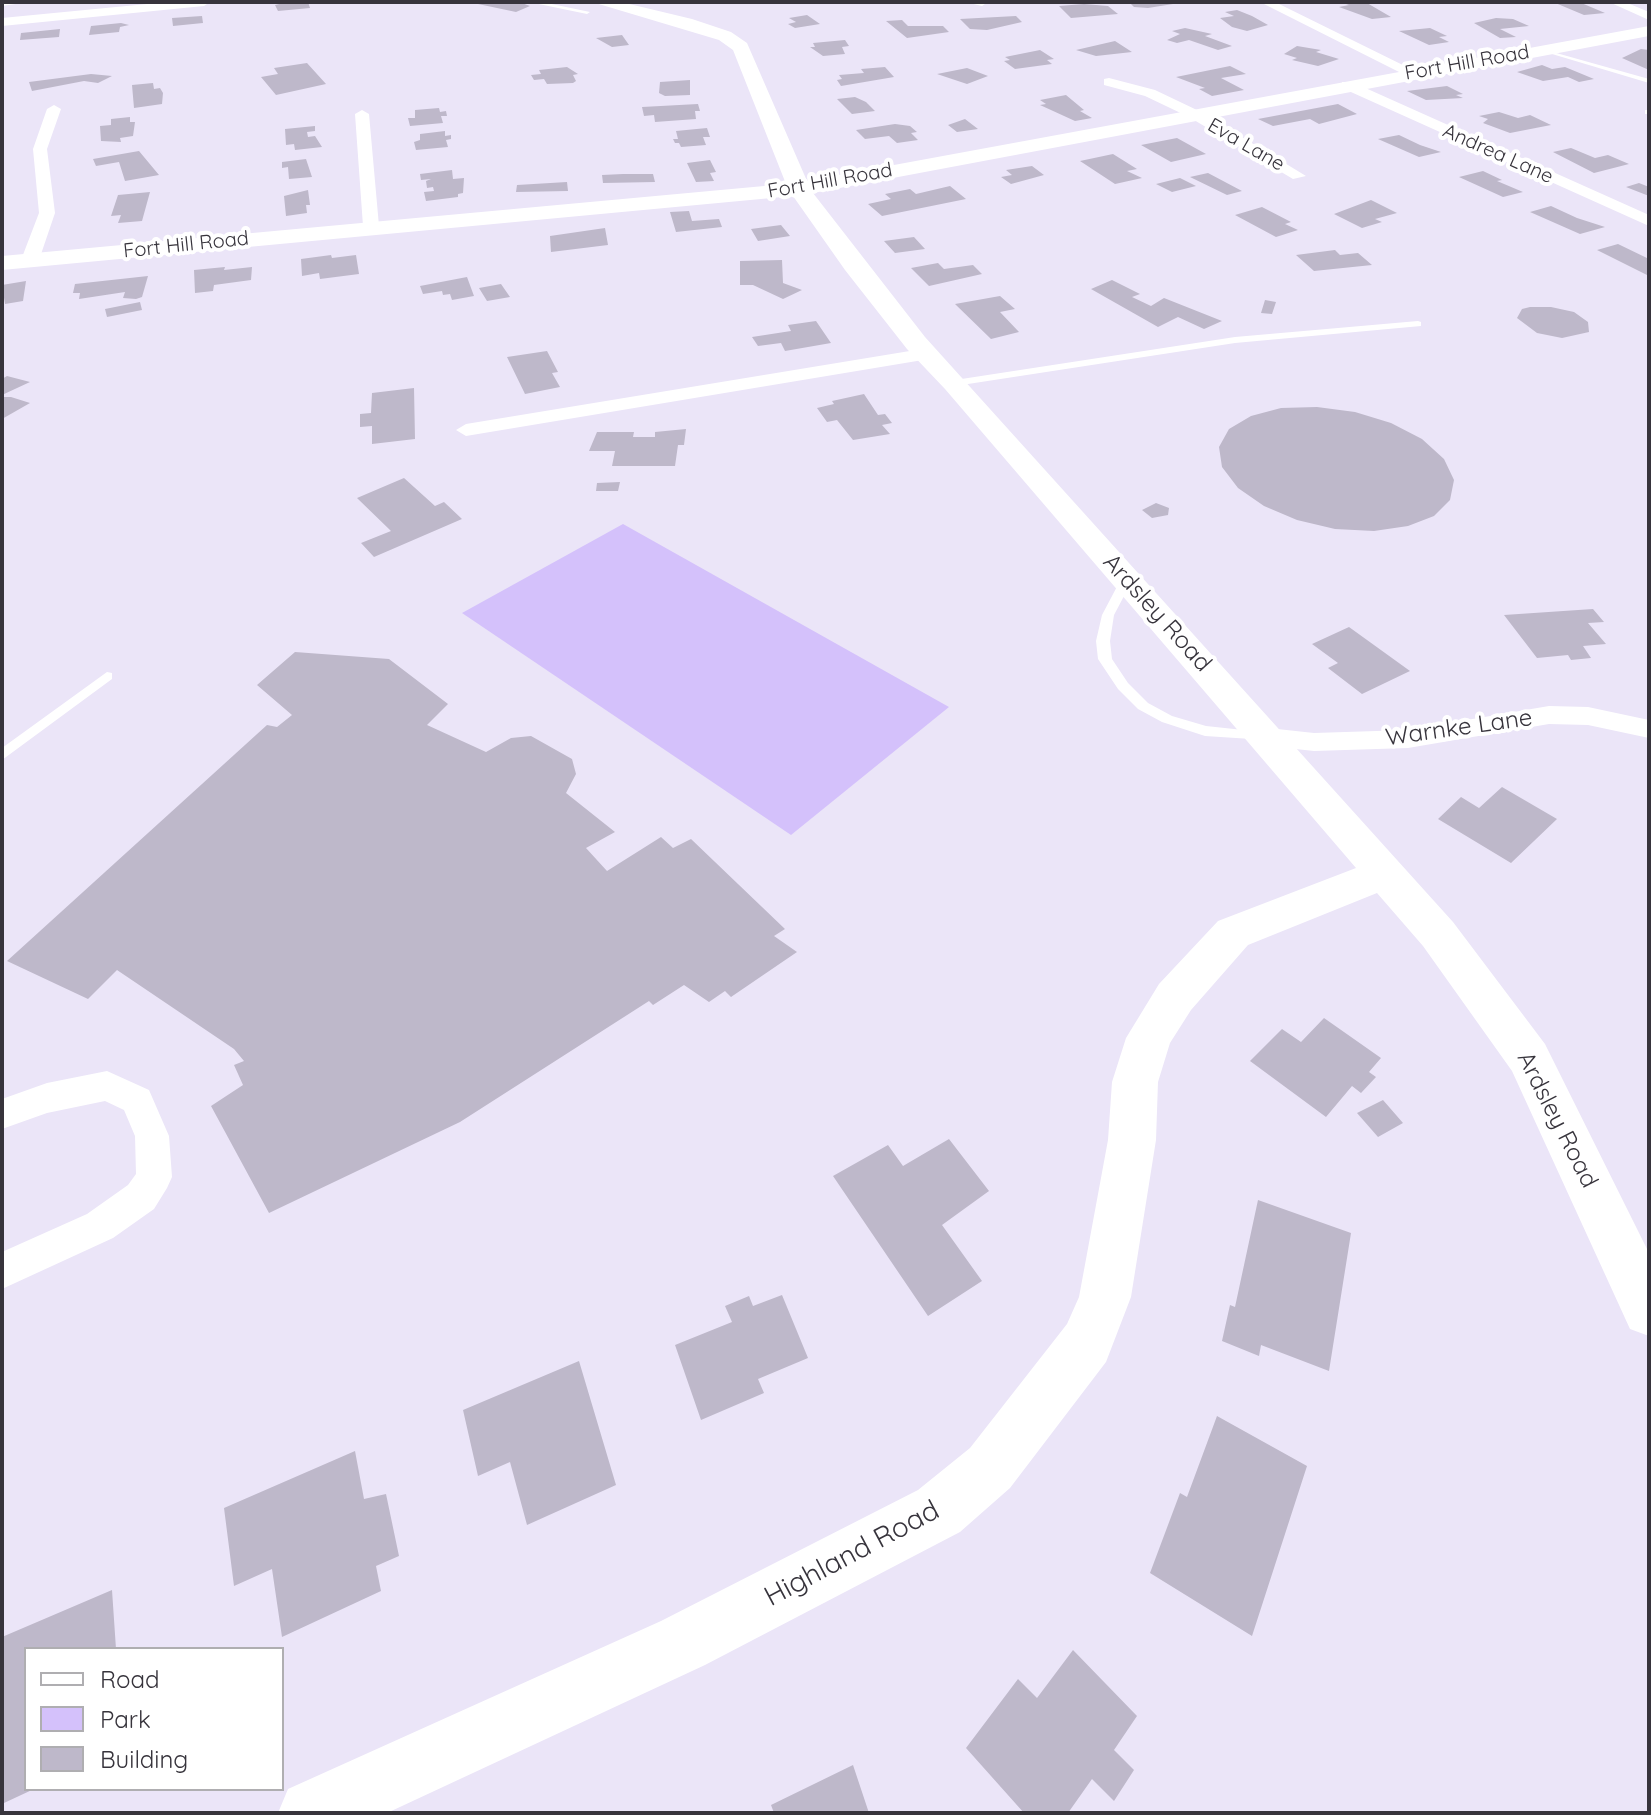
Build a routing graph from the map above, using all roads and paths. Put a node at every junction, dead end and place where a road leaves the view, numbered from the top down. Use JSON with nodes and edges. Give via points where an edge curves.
{"nodes":[{"id":1,"x":26,"y":2,"type":"edge"},
{"id":2,"x":204,"y":2,"type":"edge"},
{"id":3,"x":532,"y":2,"type":"edge"},
{"id":4,"x":971,"y":2,"type":"edge"},
{"id":5,"x":982,"y":2,"type":"edge"},
{"id":6,"x":1266,"y":2,"type":"edge"},
{"id":7,"x":1615,"y":2,"type":"edge"},
{"id":8,"x":2,"y":4,"type":"edge"},
{"id":9,"x":593,"y":7,"type":"edge"},
{"id":10,"x":1649,"y":16,"type":"edge"},
{"id":11,"x":2,"y":22,"type":"edge"},
{"id":12,"x":1649,"y":31,"type":"edge"},
{"id":13,"x":1544,"y":50,"type":"junction"},
{"id":14,"x":1410,"y":72,"type":"junction"},
{"id":15,"x":1649,"y":81,"type":"edge"},
{"id":16,"x":1109,"y":82,"type":"dead end"},
{"id":17,"x":1347,"y":85,"type":"junction"},
{"id":18,"x":54,"y":109,"type":"dead end"},
{"id":19,"x":362,"y":114,"type":"dead end"},
{"id":20,"x":1194,"y":114,"type":"junction"},
{"id":21,"x":1298,"y":176,"type":"dead end"},
{"id":22,"x":799,"y":189,"type":"junction"},
{"id":23,"x":1649,"y":221,"type":"edge"},
{"id":24,"x":371,"y":226,"type":"junction"},
{"id":25,"x":30,"y":260,"type":"junction"},
{"id":26,"x":2,"y":263,"type":"edge"},
{"id":27,"x":1418,"y":324,"type":"dead end"},
{"id":28,"x":928,"y":354,"type":"junction"},
{"id":29,"x":955,"y":383,"type":"junction"},
{"id":30,"x":466,"y":430,"type":"dead end"},
{"id":31,"x":1127,"y":579,"type":"junction"},
{"id":32,"x":107,"y":676,"type":"dead end"},
{"id":33,"x":1649,"y":729,"type":"edge"},
{"id":34,"x":1268,"y":737,"type":"junction"},
{"id":35,"x":2,"y":755,"type":"edge"},
{"id":36,"x":1385,"y":873,"type":"junction"},
{"id":37,"x":2,"y":1114,"type":"edge"},
{"id":38,"x":2,"y":1271,"type":"edge"},
{"id":39,"x":1649,"y":1310,"type":"edge"},
{"id":40,"x":312,"y":1813,"type":"edge"}],
"edges":[{"from":1,"to":8,"type":"lane"},
{"from":2,"to":11,"type":"street"},
{"from":3,"to":9,"type":"lane"},
{"from":4,"to":5,"type":"street"},
{"from":6,"to":14,"type":"street"},
{"from":7,"to":10,"type":"street"},
{"from":9,"to":22,"type":"street","name":"Ardsley Road","via":[[686,23],[736,42]]},
{"from":12,"to":13,"type":"street","name":"Fort Hill Road"},
{"from":13,"to":14,"type":"street","name":"Fort Hill Road"},
{"from":13,"to":15,"type":"lane"},
{"from":14,"to":17,"type":"street","name":"Fort Hill Road"},
{"from":16,"to":20,"type":"street","name":"Eva Lane","via":[[1150,93]]},
{"from":17,"to":20,"type":"street","name":"Fort Hill Road"},
{"from":17,"to":23,"type":"street","name":"Andrea Lane"},
{"from":18,"to":25,"type":"street","via":[[40,149],[47,213]]},
{"from":19,"to":24,"type":"street"},
{"from":20,"to":21,"type":"street","name":"Eva Lane"},
{"from":20,"to":22,"type":"street","name":"Fort Hill Road"},
{"from":22,"to":24,"type":"street","name":"Fort Hill Road"},
{"from":22,"to":28,"type":"street","name":"Ardsley Road","via":[[853,265]]},
{"from":24,"to":25,"type":"street","name":"Fort Hill Road"},
{"from":25,"to":26,"type":"street","name":"Fort Hill Road"},
{"from":27,"to":29,"type":"lane","via":[[1235,340]]},
{"from":28,"to":29,"type":"street","name":"Ardsley Road"},
{"from":28,"to":30,"type":"street"},
{"from":29,"to":31,"type":"street","name":"Ardsley Road"},
{"from":31,"to":34,"type":"street","name":"Ardsley Road"},
{"from":31,"to":34,"type":"lane","via":[[1108,615],[1103,641],[1105,659],[1123,686],[1167,719],[1205,731]]},
{"from":32,"to":35,"type":"lane"},
{"from":33,"to":34,"type":"street","name":"Warnke Lane","via":[[1588,716],[1549,715],[1408,739],[1314,742]]},
{"from":34,"to":36,"type":"street","name":"Ardsley Road"},
{"from":36,"to":39,"type":"street","name":"Ardsley Road","via":[[1438,934],[1529,1058]]},
{"from":36,"to":40,"type":"street","name":"Highland Road","via":[[1233,933],[1175,997],[1149,1038],[1135,1082],[1132,1140],[1105,1297],[1087,1343],[990,1468],[939,1511],[683,1643]]},
{"from":37,"to":38,"type":"street","via":[[107,1086],[137,1100],[152,1136],[154,1177],[141,1197],[100,1226]]}]}
